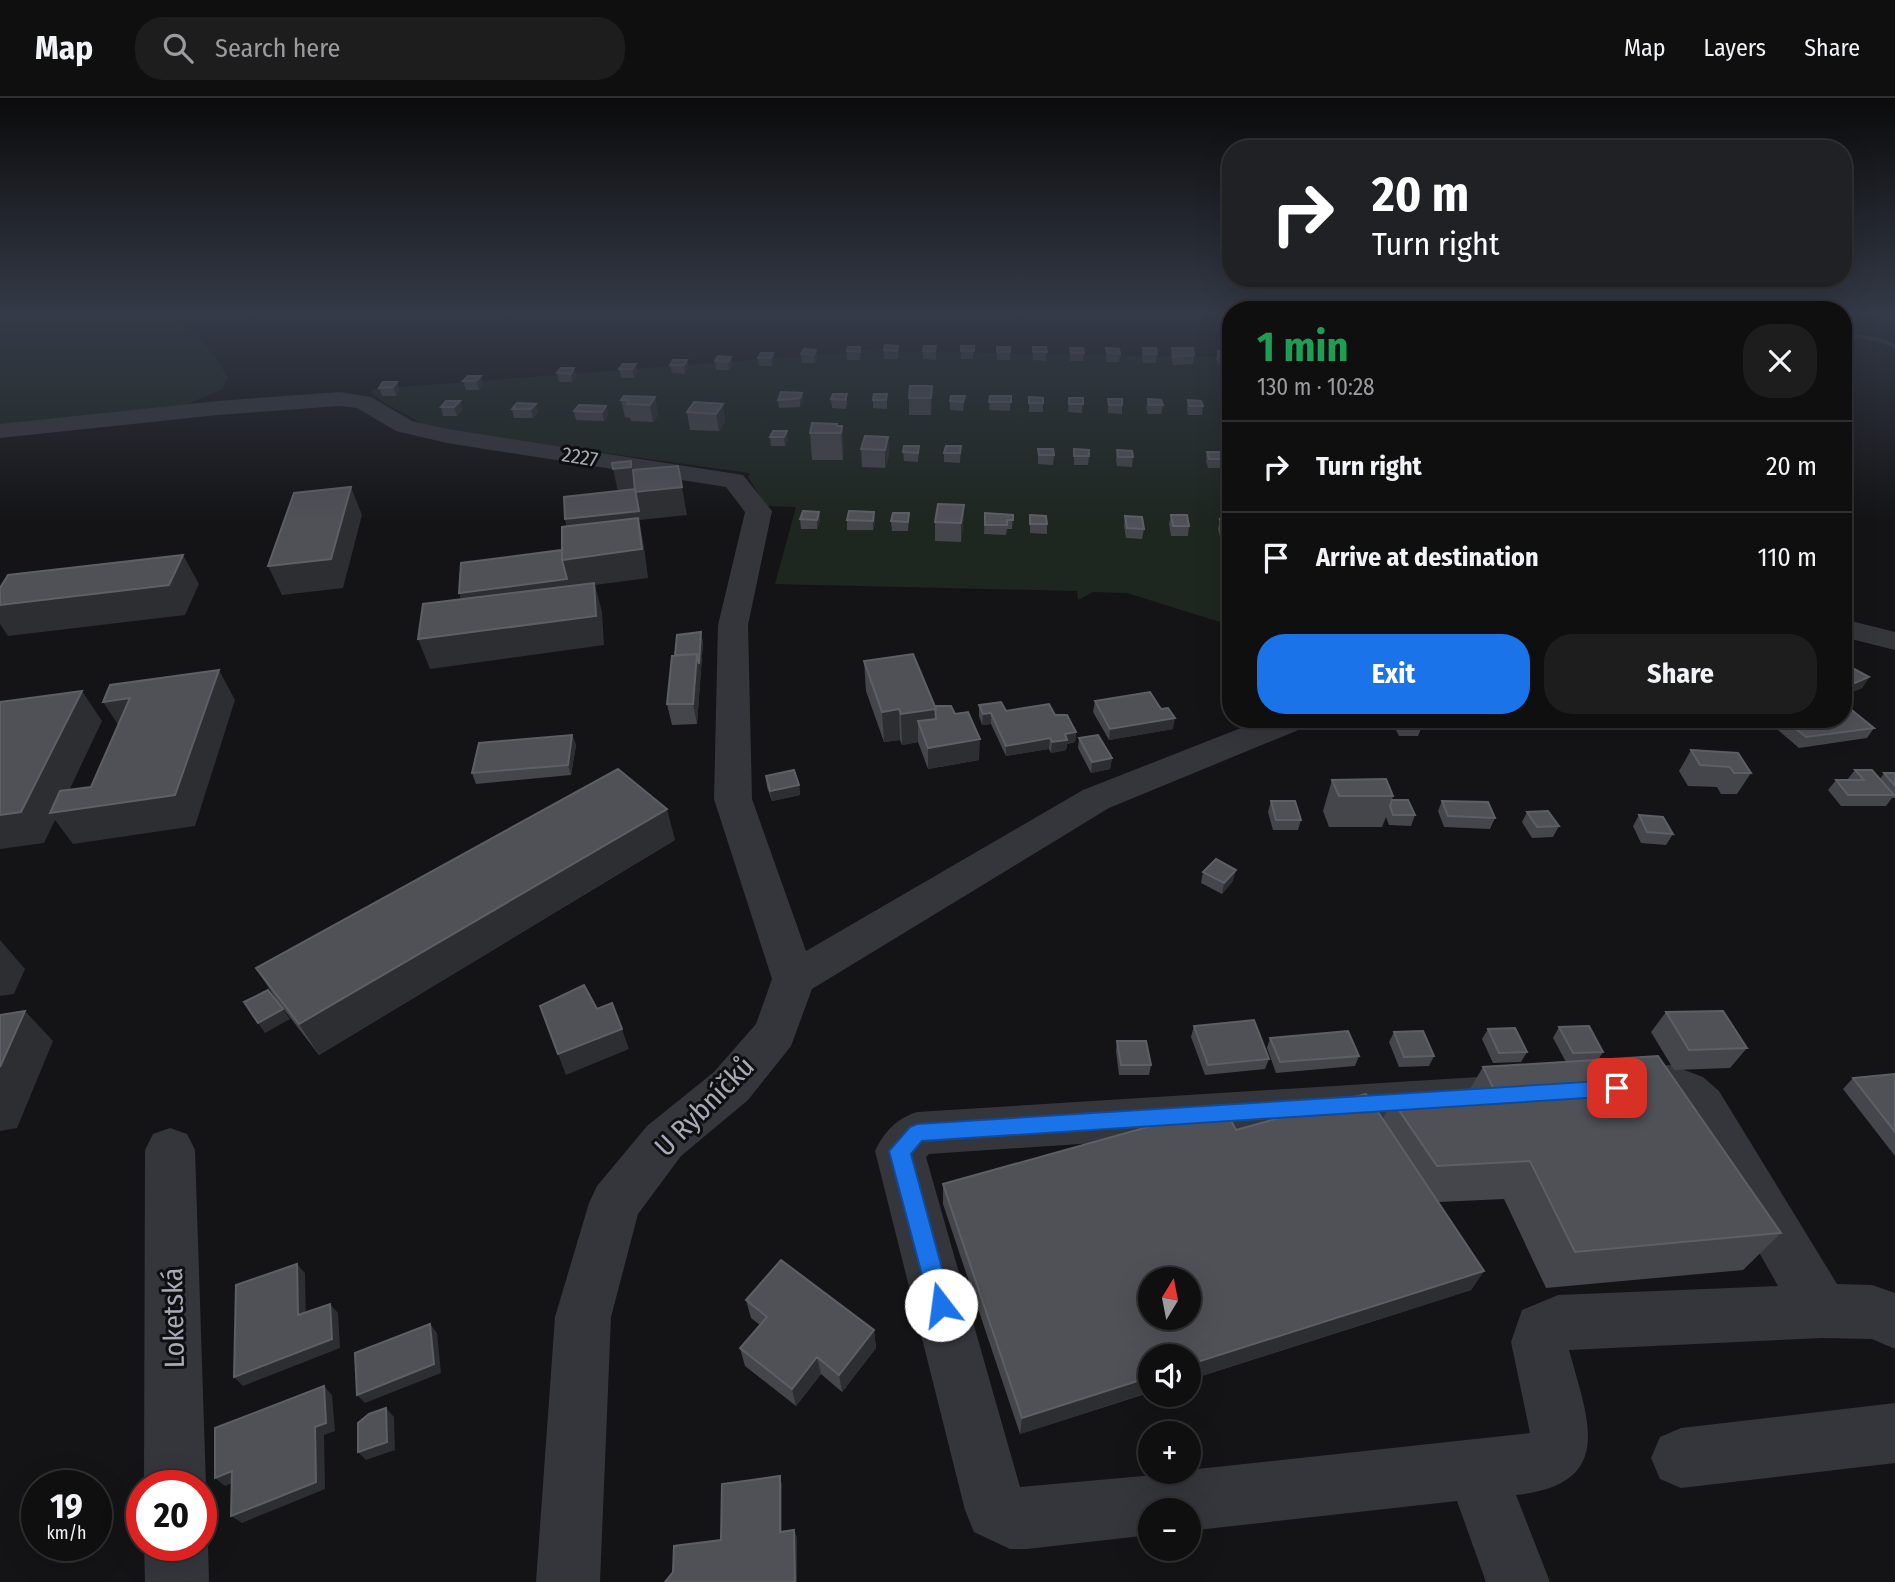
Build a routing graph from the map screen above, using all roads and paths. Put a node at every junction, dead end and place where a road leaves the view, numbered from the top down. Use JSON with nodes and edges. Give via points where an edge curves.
{"nodes":[{"id":1,"x":0,"y":431,"type":"edge"},
{"id":2,"x":1852,"y":630,"type":"edge"},
{"id":3,"x":1895,"y":641,"type":"edge"},
{"id":4,"x":1274,"y":728,"type":"edge"},
{"id":5,"x":794,"y":979,"type":"junction"},
{"id":6,"x":170,"y":1150,"type":"dead end"},
{"id":7,"x":1822,"y":1311,"type":"junction"},
{"id":8,"x":1895,"y":1321,"type":"edge"},
{"id":9,"x":1895,"y":1433,"type":"edge"},
{"id":10,"x":1681,"y":1458,"type":"dead end"},
{"id":11,"x":1475,"y":1468,"type":"junction"},
{"id":12,"x":175,"y":1470,"type":"edge"},
{"id":13,"x":176,"y":1561,"type":"edge"},
{"id":14,"x":177,"y":1582,"type":"edge"},
{"id":15,"x":568,"y":1582,"type":"edge"},
{"id":16,"x":1518,"y":1582,"type":"edge"}],
"edges":[{"from":1,"to":5,"type":"street","name":"2227","via":[[340,398],[363,402],[404,426],[447,436],[734,481],[759,512],[733,625],[733,799]]},
{"from":2,"to":3,"type":"street"},
{"from":4,"to":5,"type":"street","via":[[1096,799]]},
{"from":5,"to":15,"type":"street","name":"U Rybníčků","via":[[775,1033],[731,1086],[664,1141],[615,1203],[583,1317]]},
{"from":6,"to":12,"type":"street","name":"Loketská"},
{"from":7,"to":8,"type":"street","via":[[1872,1312]]},
{"from":7,"to":11,"type":"street","via":[[1558,1323],[1542,1330],[1539,1342],[1560,1427],[1557,1450],[1540,1462]]},
{"from":7,"to":11,"type":"street","via":[[1702,1106],[1671,1085],[917,1133],[900,1151],[996,1510],[1010,1518]]},
{"from":9,"to":10,"type":"street"},
{"from":11,"to":16,"type":"street"},
{"from":13,"to":14,"type":"street"}]}
